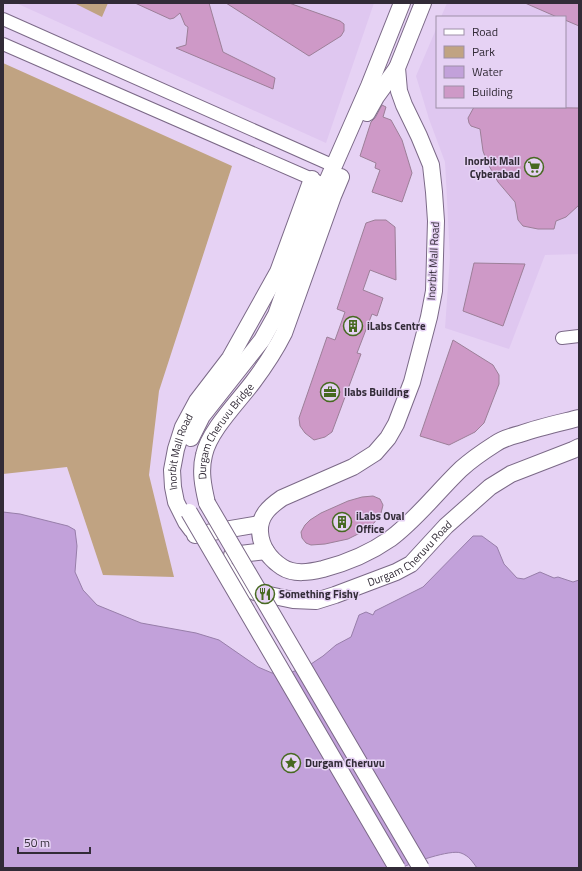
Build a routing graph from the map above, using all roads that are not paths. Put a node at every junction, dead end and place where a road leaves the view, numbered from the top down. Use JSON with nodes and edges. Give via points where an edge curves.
{"nodes":[{"id":1,"x":402,"y":3,"type":"edge"},
{"id":2,"x":423,"y":3,"type":"edge"},
{"id":3,"x":3,"y":20,"type":"edge"},
{"id":4,"x":3,"y":44,"type":"edge"},
{"id":5,"x":397,"y":68,"type":"junction"},
{"id":6,"x":334,"y":166,"type":"junction"},
{"id":7,"x":319,"y":182,"type":"junction"},
{"id":8,"x":579,"y":336,"type":"edge"},
{"id":9,"x":562,"y":338,"type":"dead end"},
{"id":10,"x":579,"y":418,"type":"edge"},
{"id":11,"x":579,"y":447,"type":"edge"},
{"id":12,"x":260,"y":524,"type":"junction"},
{"id":13,"x":195,"y":535,"type":"junction"},
{"id":14,"x":266,"y":551,"type":"junction"},
{"id":15,"x":232,"y":555,"type":"dead end"},
{"id":16,"x":397,"y":868,"type":"edge"},
{"id":17,"x":421,"y":868,"type":"edge"}],
"edges":[{"from":1,"to":6,"type":"main road","name":"Durgam Cheruvu Bridge"},
{"from":2,"to":5,"type":"main road","name":"Inorbit Mall Road"},
{"from":3,"to":6,"type":"street"},
{"from":4,"to":7,"type":"street"},
{"from":5,"to":12,"type":"main road","name":"Inorbit Mall Road","via":[[399,91],[431,165],[436,221],[434,291],[412,382],[396,424],[375,453],[353,467],[272,504]]},
{"from":5,"to":17,"type":"main road","name":"Durgam Cheruvu Bridge","bridge":true,"via":[[367,112],[333,196],[281,340],[253,383],[212,435],[204,453],[201,472],[207,503]]},
{"from":6,"to":7,"type":"main road","name":"Durgam Cheruvu Bridge"},
{"from":7,"to":13,"type":"main road","name":"Inorbit Mall Road","via":[[278,272],[230,358],[198,401],[183,427],[172,470],[173,486],[176,502]]},
{"from":7,"to":16,"type":"main road","name":"Durgam Cheruvu Bridge","bridge":true,"via":[[276,315],[262,340],[193,431],[182,468],[185,495],[189,512]]},
{"from":8,"to":9,"type":"street"},
{"from":10,"to":14,"type":"main road","name":"Durgam Cheruvu Road","via":[[497,442],[461,469],[428,505],[389,540],[346,561],[311,572],[296,572],[285,569]]},
{"from":11,"to":13,"type":"main road","name":"Durgam Cheruvu Road","via":[[511,474],[490,487],[446,526],[411,564],[396,572],[316,601],[293,600],[255,592],[224,568]]},
{"from":12,"to":13,"type":"main road"},
{"from":12,"to":14,"type":"main road","name":"Durgam Cheruvu Road"},
{"from":14,"to":15,"type":"main road"}]}
